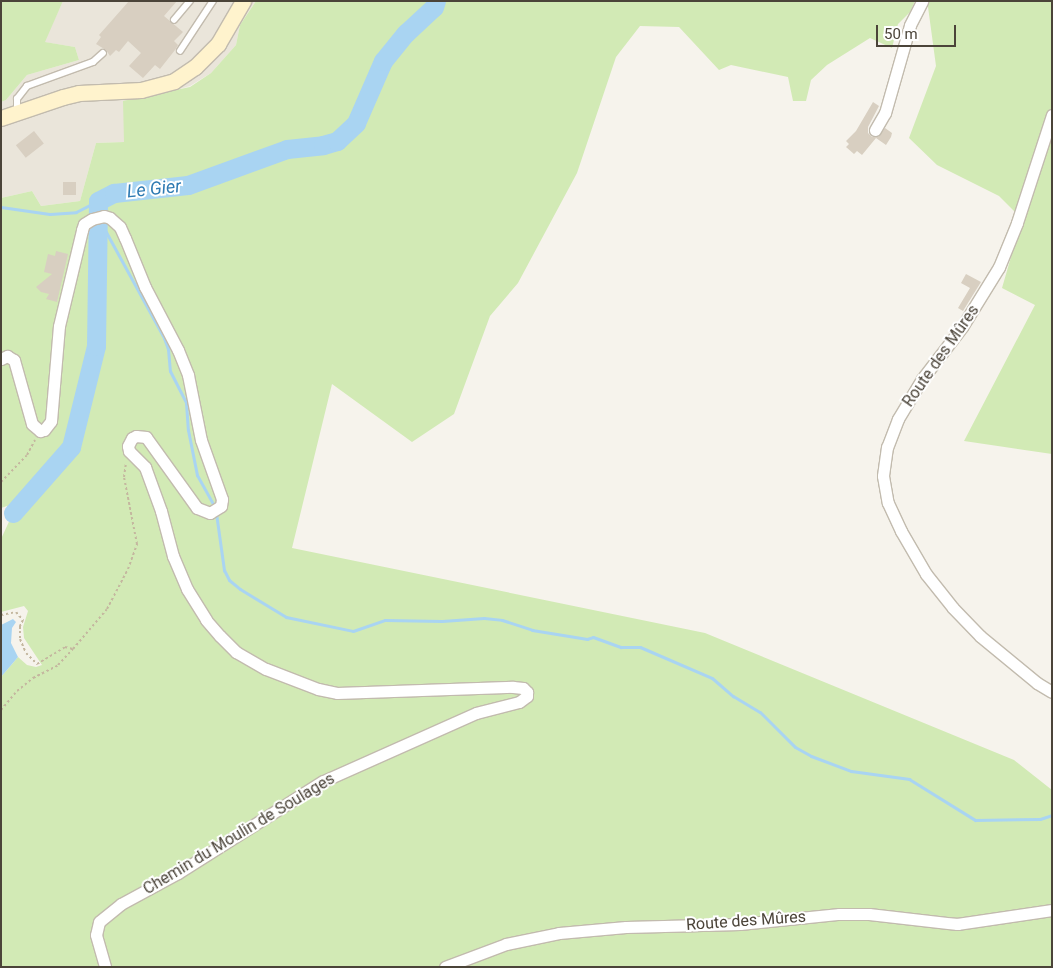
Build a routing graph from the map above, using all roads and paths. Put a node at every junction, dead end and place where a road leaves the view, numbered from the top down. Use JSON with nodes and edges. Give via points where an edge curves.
{"nodes":[{"id":1,"x":190,"y":1,"type":"edge"},
{"id":2,"x":213,"y":1,"type":"edge"},
{"id":3,"x":243,"y":1,"type":"edge"},
{"id":4,"x":922,"y":1,"type":"edge"},
{"id":5,"x":174,"y":20,"type":"dead end"},
{"id":6,"x":180,"y":51,"type":"dead end"},
{"id":7,"x":102,"y":53,"type":"dead end"},
{"id":8,"x":17,"y":112,"type":"junction"},
{"id":9,"x":1052,"y":115,"type":"edge"},
{"id":10,"x":1,"y":118,"type":"edge"},
{"id":11,"x":875,"y":130,"type":"dead end"},
{"id":12,"x":1,"y":359,"type":"edge"},
{"id":13,"x":40,"y":431,"type":"junction"},
{"id":14,"x":133,"y":456,"type":"junction"},
{"id":15,"x":1,"y":482,"type":"edge"},
{"id":16,"x":1,"y":615,"type":"edge"},
{"id":17,"x":73,"y":649,"type":"junction"},
{"id":18,"x":1052,"y":692,"type":"edge"},
{"id":19,"x":1,"y":710,"type":"edge"},
{"id":20,"x":1052,"y":910,"type":"edge"},
{"id":21,"x":105,"y":967,"type":"edge"},
{"id":22,"x":445,"y":967,"type":"edge"}],
"edges":[{"from":1,"to":5,"type":"lane"},
{"from":2,"to":6,"type":"lane"},
{"from":3,"to":8,"type":"main road","via":[[230,26],[207,57],[174,81],[141,90],[63,97]]},
{"from":4,"to":11,"type":"street","via":[[910,25],[885,113]]},
{"from":7,"to":8,"type":"lane","via":[[92,62],[27,86],[16,99]]},
{"from":8,"to":10,"type":"main road"},
{"from":9,"to":18,"type":"street","name":"Route des Mûres","via":[[999,268],[898,419],[886,447],[883,476],[888,503],[926,574],[980,636]]},
{"from":12,"to":13,"type":"street","via":[[11,357],[17,365],[32,424]]},
{"from":13,"to":14,"type":"street","via":[[51,421],[59,326],[82,230],[84,224],[104,216],[120,227],[145,287],[178,350],[194,400],[201,440],[222,499],[221,506],[210,512],[197,508],[146,437],[136,436],[129,441],[129,451]]},
{"from":13,"to":15,"type":"path","via":[[27,455]]},
{"from":14,"to":17,"type":"path","via":[[126,462],[124,477],[137,544],[128,570],[107,610]]},
{"from":14,"to":21,"type":"street","name":"Chemin du Moulin de Soulages","via":[[145,467],[187,589],[206,620],[236,652],[293,680],[337,693],[513,687],[523,688],[527,696],[519,702],[476,713],[323,781],[178,873],[121,904],[99,922],[96,935]]},
{"from":16,"to":17,"type":"path","via":[[16,612],[23,620],[20,639],[26,653],[37,664],[65,647]]},
{"from":17,"to":19,"type":"path","via":[[58,665],[17,691]]},
{"from":20,"to":22,"type":"street","name":"Route des Mûres","via":[[957,924],[869,914],[839,914],[740,924],[626,927],[559,933],[506,944]]}]}
